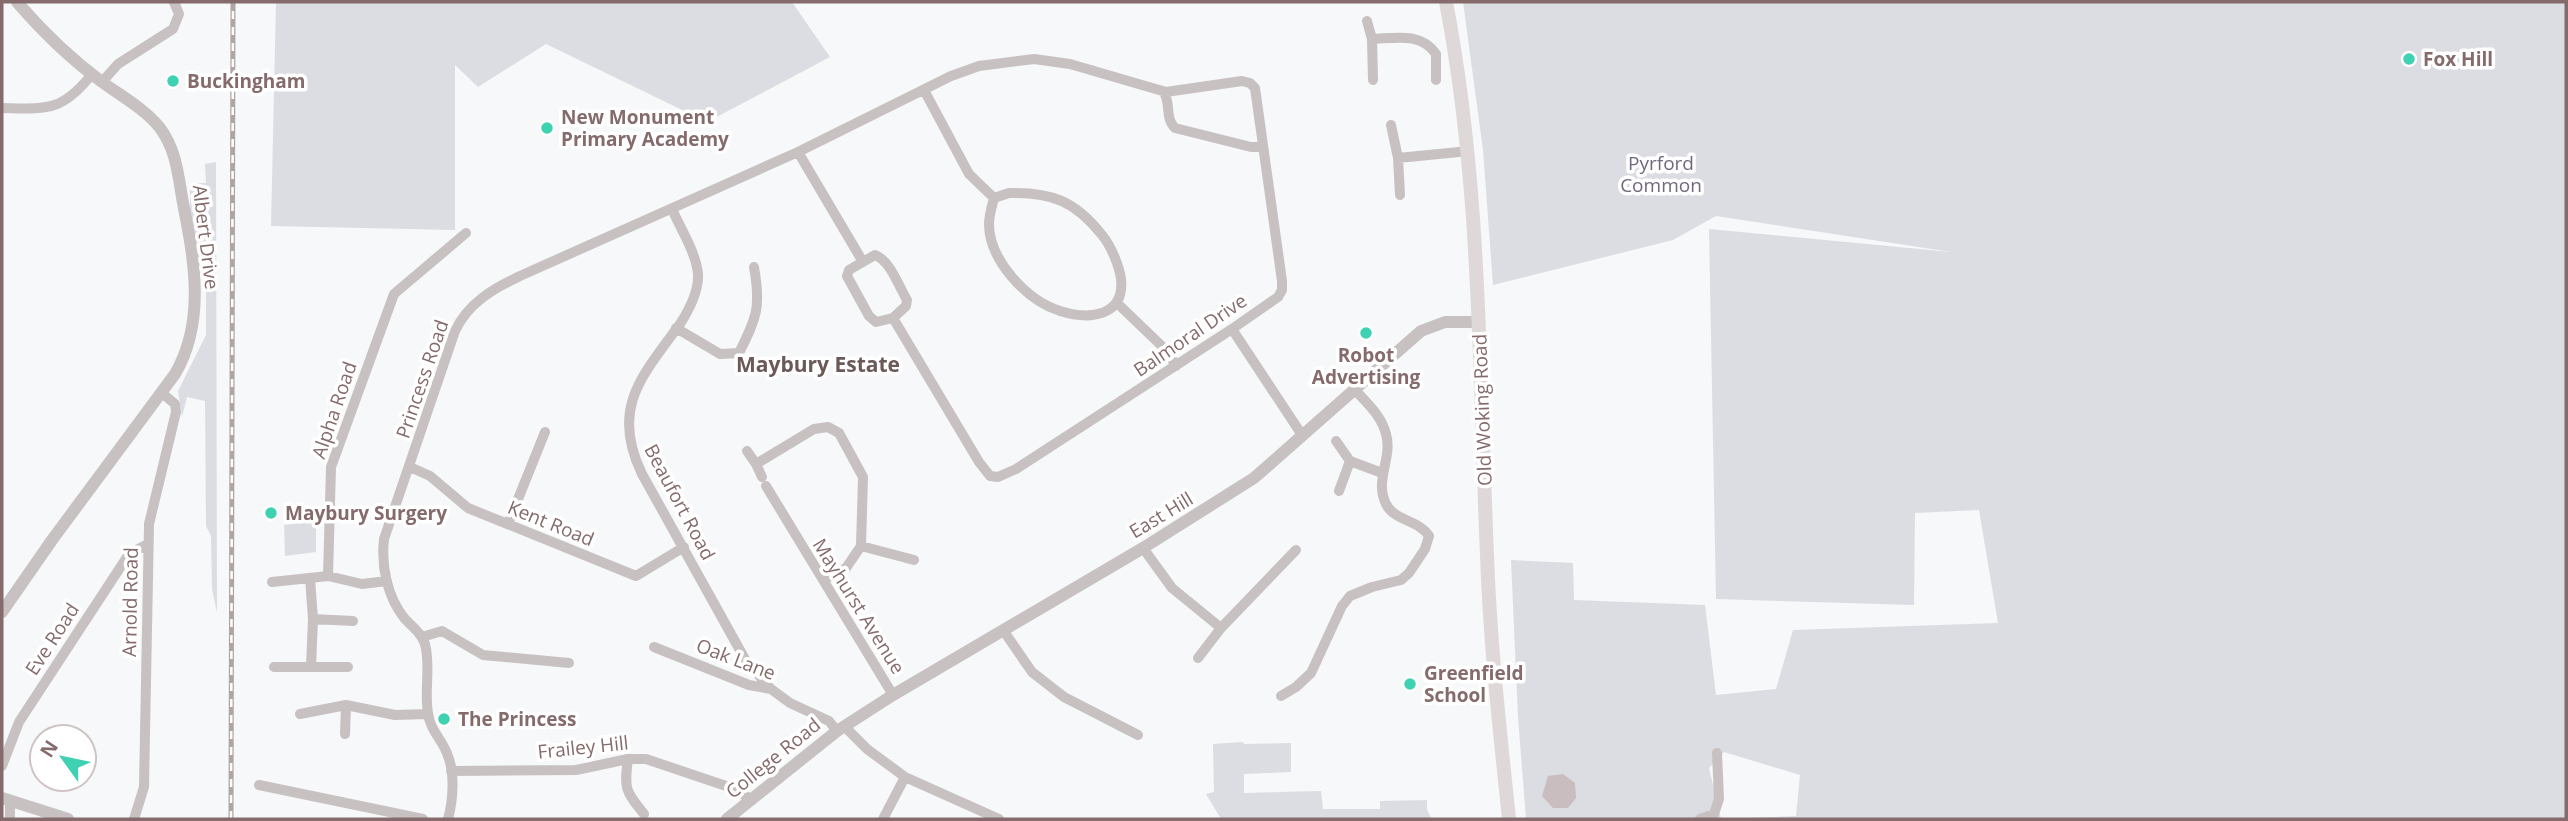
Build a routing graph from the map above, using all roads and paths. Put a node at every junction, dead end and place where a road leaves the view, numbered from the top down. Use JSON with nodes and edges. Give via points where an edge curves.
{"nodes":[{"id":1,"x":17,"y":2,"type":"edge"},
{"id":2,"x":174,"y":2,"type":"edge"},
{"id":3,"x":1446,"y":2,"type":"edge"},
{"id":4,"x":1367,"y":21,"type":"dead end"},
{"id":5,"x":1372,"y":38,"type":"junction"},
{"id":6,"x":1436,"y":54,"type":"junction"},
{"id":7,"x":1457,"y":57,"type":"junction"},
{"id":8,"x":97,"y":78,"type":"junction"},
{"id":9,"x":1373,"y":80,"type":"dead end"},
{"id":10,"x":1436,"y":80,"type":"dead end"},
{"id":11,"x":924,"y":90,"type":"junction"},
{"id":12,"x":1163,"y":92,"type":"junction"},
{"id":13,"x":2,"y":108,"type":"edge"},
{"id":14,"x":1391,"y":125,"type":"dead end"},
{"id":15,"x":1263,"y":146,"type":"junction"},
{"id":16,"x":1469,"y":151,"type":"junction"},
{"id":17,"x":798,"y":152,"type":"junction"},
{"id":18,"x":1398,"y":158,"type":"junction"},
{"id":19,"x":1400,"y":195,"type":"dead end"},
{"id":20,"x":994,"y":198,"type":"junction"},
{"id":21,"x":672,"y":209,"type":"junction"},
{"id":22,"x":466,"y":233,"type":"dead end"},
{"id":23,"x":863,"y":262,"type":"junction"},
{"id":24,"x":754,"y":267,"type":"dead end"},
{"id":25,"x":1118,"y":304,"type":"junction"},
{"id":26,"x":893,"y":318,"type":"junction"},
{"id":27,"x":1479,"y":322,"type":"junction"},
{"id":28,"x":676,"y":328,"type":"junction"},
{"id":29,"x":1232,"y":329,"type":"junction"},
{"id":30,"x":1176,"y":366,"type":"junction"},
{"id":31,"x":1354,"y":389,"type":"junction"},
{"id":32,"x":162,"y":393,"type":"junction"},
{"id":33,"x":545,"y":432,"type":"dead end"},
{"id":34,"x":1302,"y":435,"type":"junction"},
{"id":35,"x":1336,"y":441,"type":"dead end"},
{"id":36,"x":747,"y":451,"type":"dead end"},
{"id":37,"x":1350,"y":461,"type":"junction"},
{"id":38,"x":755,"y":464,"type":"junction"},
{"id":39,"x":410,"y":467,"type":"junction"},
{"id":40,"x":1382,"y":473,"type":"junction"},
{"id":41,"x":1339,"y":491,"type":"dead end"},
{"id":42,"x":508,"y":524,"type":"junction"},
{"id":43,"x":148,"y":544,"type":"junction"},
{"id":44,"x":861,"y":546,"type":"junction"},
{"id":45,"x":684,"y":547,"type":"junction"},
{"id":46,"x":1143,"y":548,"type":"junction"},
{"id":47,"x":1296,"y":550,"type":"dead end"},
{"id":48,"x":914,"y":559,"type":"dead end"},
{"id":49,"x":328,"y":576,"type":"junction"},
{"id":50,"x":310,"y":578,"type":"junction"},
{"id":51,"x":825,"y":579,"type":"junction"},
{"id":52,"x":387,"y":581,"type":"junction"},
{"id":53,"x":272,"y":582,"type":"dead end"},
{"id":54,"x":2,"y":612,"type":"edge"},
{"id":55,"x":313,"y":619,"type":"junction"},
{"id":56,"x":352,"y":621,"type":"dead end"},
{"id":57,"x":1221,"y":628,"type":"junction"},
{"id":58,"x":1003,"y":630,"type":"junction"},
{"id":59,"x":422,"y":636,"type":"junction"},
{"id":60,"x":654,"y":647,"type":"dead end"},
{"id":61,"x":1198,"y":658,"type":"dead end"},
{"id":62,"x":569,"y":663,"type":"dead end"},
{"id":63,"x":274,"y":667,"type":"dead end"},
{"id":64,"x":311,"y":667,"type":"junction"},
{"id":65,"x":348,"y":667,"type":"dead end"},
{"id":66,"x":771,"y":689,"type":"junction"},
{"id":67,"x":893,"y":695,"type":"junction"},
{"id":68,"x":1281,"y":696,"type":"dead end"},
{"id":69,"x":346,"y":705,"type":"junction"},
{"id":70,"x":300,"y":714,"type":"dead end"},
{"id":71,"x":428,"y":714,"type":"junction"},
{"id":72,"x":841,"y":729,"type":"junction"},
{"id":73,"x":345,"y":734,"type":"dead end"},
{"id":74,"x":1138,"y":735,"type":"dead end"},
{"id":75,"x":1717,"y":752,"type":"dead end"},
{"id":76,"x":628,"y":759,"type":"junction"},
{"id":77,"x":2,"y":766,"type":"edge"},
{"id":78,"x":452,"y":771,"type":"junction"},
{"id":79,"x":905,"y":777,"type":"junction"},
{"id":80,"x":259,"y":785,"type":"dead end"},
{"id":81,"x":6,"y":800,"type":"edge"},
{"id":82,"x":751,"y":800,"type":"junction"},
{"id":83,"x":644,"y":814,"type":"dead end"},
{"id":84,"x":10,"y":819,"type":"edge"},
{"id":85,"x":68,"y":819,"type":"edge"},
{"id":86,"x":134,"y":819,"type":"edge"},
{"id":87,"x":423,"y":819,"type":"edge"},
{"id":88,"x":448,"y":819,"type":"edge"},
{"id":89,"x":727,"y":819,"type":"edge"},
{"id":90,"x":883,"y":819,"type":"edge"},
{"id":91,"x":999,"y":819,"type":"edge"},
{"id":92,"x":1510,"y":819,"type":"edge"},
{"id":93,"x":1700,"y":819,"type":"edge"}],
"edges":[{"from":1,"to":8,"type":"street","name":"Albert Drive"},
{"from":2,"to":8,"type":"street","via":[[179,14],[173,29]]},
{"from":3,"to":7,"type":"main road","name":"Old Woking Road"},
{"from":4,"to":5,"type":"street"},
{"from":5,"to":6,"type":"street","via":[[1418,38]]},
{"from":5,"to":9,"type":"street"},
{"from":6,"to":7,"type":"street"},
{"from":6,"to":10,"type":"street"},
{"from":7,"to":16,"type":"main road","name":"Old Woking Road"},
{"from":8,"to":13,"type":"street","via":[[60,104]]},
{"from":8,"to":32,"type":"street","name":"Albert Drive","via":[[159,126],[178,167],[193,254],[194,316],[187,350]]},
{"from":11,"to":12,"type":"street","name":"Balmoral Drive","via":[[979,66],[1034,59],[1069,64]]},
{"from":11,"to":17,"type":"street","name":"Princess Road"},
{"from":11,"to":20,"type":"street","via":[[969,174]]},
{"from":12,"to":15,"type":"street","via":[[1175,128]]},
{"from":12,"to":15,"type":"street","name":"Balmoral Drive","via":[[1250,83],[1255,88]]},
{"from":14,"to":18,"type":"street"},
{"from":15,"to":29,"type":"street","name":"Balmoral Drive","via":[[1282,290]]},
{"from":16,"to":18,"type":"street"},
{"from":16,"to":27,"type":"main road","name":"Old Woking Road"},
{"from":17,"to":21,"type":"street","name":"Princess Road"},
{"from":17,"to":23,"type":"street"},
{"from":18,"to":19,"type":"street"},
{"from":20,"to":25,"type":"street","via":[[1036,193],[1065,201],[1091,222],[1107,242],[1120,274]]},
{"from":20,"to":25,"type":"street","via":[[989,226],[995,250],[1009,276],[1031,295],[1059,311],[1090,316]]},
{"from":21,"to":28,"type":"street","name":"Beaufort Road","via":[[698,276],[687,314]]},
{"from":21,"to":39,"type":"street","name":"Princess Road","via":[[520,276],[478,300],[455,331]]},
{"from":22,"to":49,"type":"street","name":"Alpha Road","via":[[394,294],[331,467]]},
{"from":23,"to":26,"type":"street","via":[[880,256],[906,300],[906,306]]},
{"from":23,"to":26,"type":"street","via":[[849,270],[848,276],[869,316],[876,322]]},
{"from":24,"to":28,"type":"street","via":[[759,297],[739,353],[720,354]]},
{"from":25,"to":30,"type":"street","via":[[1167,351]]},
{"from":26,"to":30,"type":"street","name":"Balmoral Drive","via":[[990,476],[1016,469]]},
{"from":27,"to":31,"type":"street","name":"East Hill","via":[[1445,322],[1421,331]]},
{"from":27,"to":92,"type":"main road","name":"Old Woking Road","via":[[1489,604]]},
{"from":28,"to":45,"type":"street","name":"Beaufort Road","via":[[632,398],[628,437],[642,474]]},
{"from":29,"to":30,"type":"street","name":"Balmoral Drive"},
{"from":29,"to":34,"type":"street"},
{"from":31,"to":34,"type":"street","name":"East Hill"},
{"from":31,"to":40,"type":"street","via":[[1377,414],[1387,436]]},
{"from":32,"to":43,"type":"street","name":"Arnold Road","via":[[176,412],[153,500]]},
{"from":32,"to":54,"type":"street","name":"Albert Drive"},
{"from":33,"to":42,"type":"street"},
{"from":34,"to":46,"type":"street","name":"East Hill","via":[[1254,478]]},
{"from":35,"to":37,"type":"street"},
{"from":36,"to":38,"type":"street","name":"Mayhurst Avenue"},
{"from":37,"to":40,"type":"street"},
{"from":37,"to":41,"type":"street"},
{"from":38,"to":44,"type":"street","via":[[814,429],[828,427],[839,433],[863,477]]},
{"from":38,"to":51,"type":"street","name":"Mayhurst Avenue"},
{"from":39,"to":42,"type":"street","name":"Kent Road","via":[[429,476],[468,508]]},
{"from":39,"to":52,"type":"street","name":"Princess Road","via":[[384,538]]},
{"from":40,"to":68,"type":"street","via":[[1385,502],[1396,515],[1426,531],[1425,549],[1401,580],[1350,596],[1311,673]]},
{"from":42,"to":45,"type":"street","name":"Kent Road","via":[[636,576]]},
{"from":43,"to":77,"type":"street","name":"Eve Road","via":[[128,554],[22,718]]},
{"from":43,"to":86,"type":"street","name":"Arnold Road","via":[[144,787]]},
{"from":44,"to":48,"type":"street"},
{"from":44,"to":51,"type":"street","via":[[846,568]]},
{"from":45,"to":66,"type":"street","name":"Beaufort Road","via":[[746,662]]},
{"from":46,"to":57,"type":"street","via":[[1172,588]]},
{"from":46,"to":58,"type":"street","name":"East Hill"},
{"from":47,"to":57,"type":"street"},
{"from":49,"to":50,"type":"street"},
{"from":49,"to":52,"type":"street","via":[[362,584]]},
{"from":50,"to":53,"type":"street"},
{"from":50,"to":55,"type":"street"},
{"from":51,"to":67,"type":"street","name":"Mayhurst Avenue"},
{"from":52,"to":59,"type":"street","name":"Princess Road","via":[[398,609]]},
{"from":55,"to":56,"type":"street"},
{"from":55,"to":64,"type":"street"},
{"from":57,"to":61,"type":"street"},
{"from":58,"to":67,"type":"street","name":"East Hill"},
{"from":58,"to":74,"type":"street","via":[[1032,672],[1053,689]]},
{"from":59,"to":62,"type":"street","via":[[442,631],[483,655]]},
{"from":59,"to":71,"type":"street"},
{"from":60,"to":66,"type":"street","name":"Oak Lane","via":[[749,685]]},
{"from":63,"to":64,"type":"street"},
{"from":64,"to":65,"type":"street"},
{"from":66,"to":72,"type":"street","name":"Oak Lane"},
{"from":67,"to":72,"type":"street","name":"East Hill"},
{"from":69,"to":70,"type":"street"},
{"from":69,"to":71,"type":"street","via":[[395,715]]},
{"from":69,"to":73,"type":"street"},
{"from":71,"to":78,"type":"street"},
{"from":72,"to":79,"type":"street","name":"Oak Lane"},
{"from":72,"to":82,"type":"street","name":"College Road"},
{"from":75,"to":93,"type":"street","via":[[1719,799],[1714,814]]},
{"from":76,"to":78,"type":"street","name":"Frailey Hill","via":[[576,770]]},
{"from":76,"to":82,"type":"street","name":"Frailey Hill","via":[[668,765],[735,789]]},
{"from":76,"to":83,"type":"street","via":[[627,793]]},
{"from":78,"to":88,"type":"street"},
{"from":79,"to":90,"type":"street"},
{"from":79,"to":91,"type":"street","name":"Oak Lane"},
{"from":80,"to":87,"type":"street"},
{"from":81,"to":84,"type":"street"},
{"from":81,"to":85,"type":"street"},
{"from":82,"to":89,"type":"street","name":"College Road"}]}
